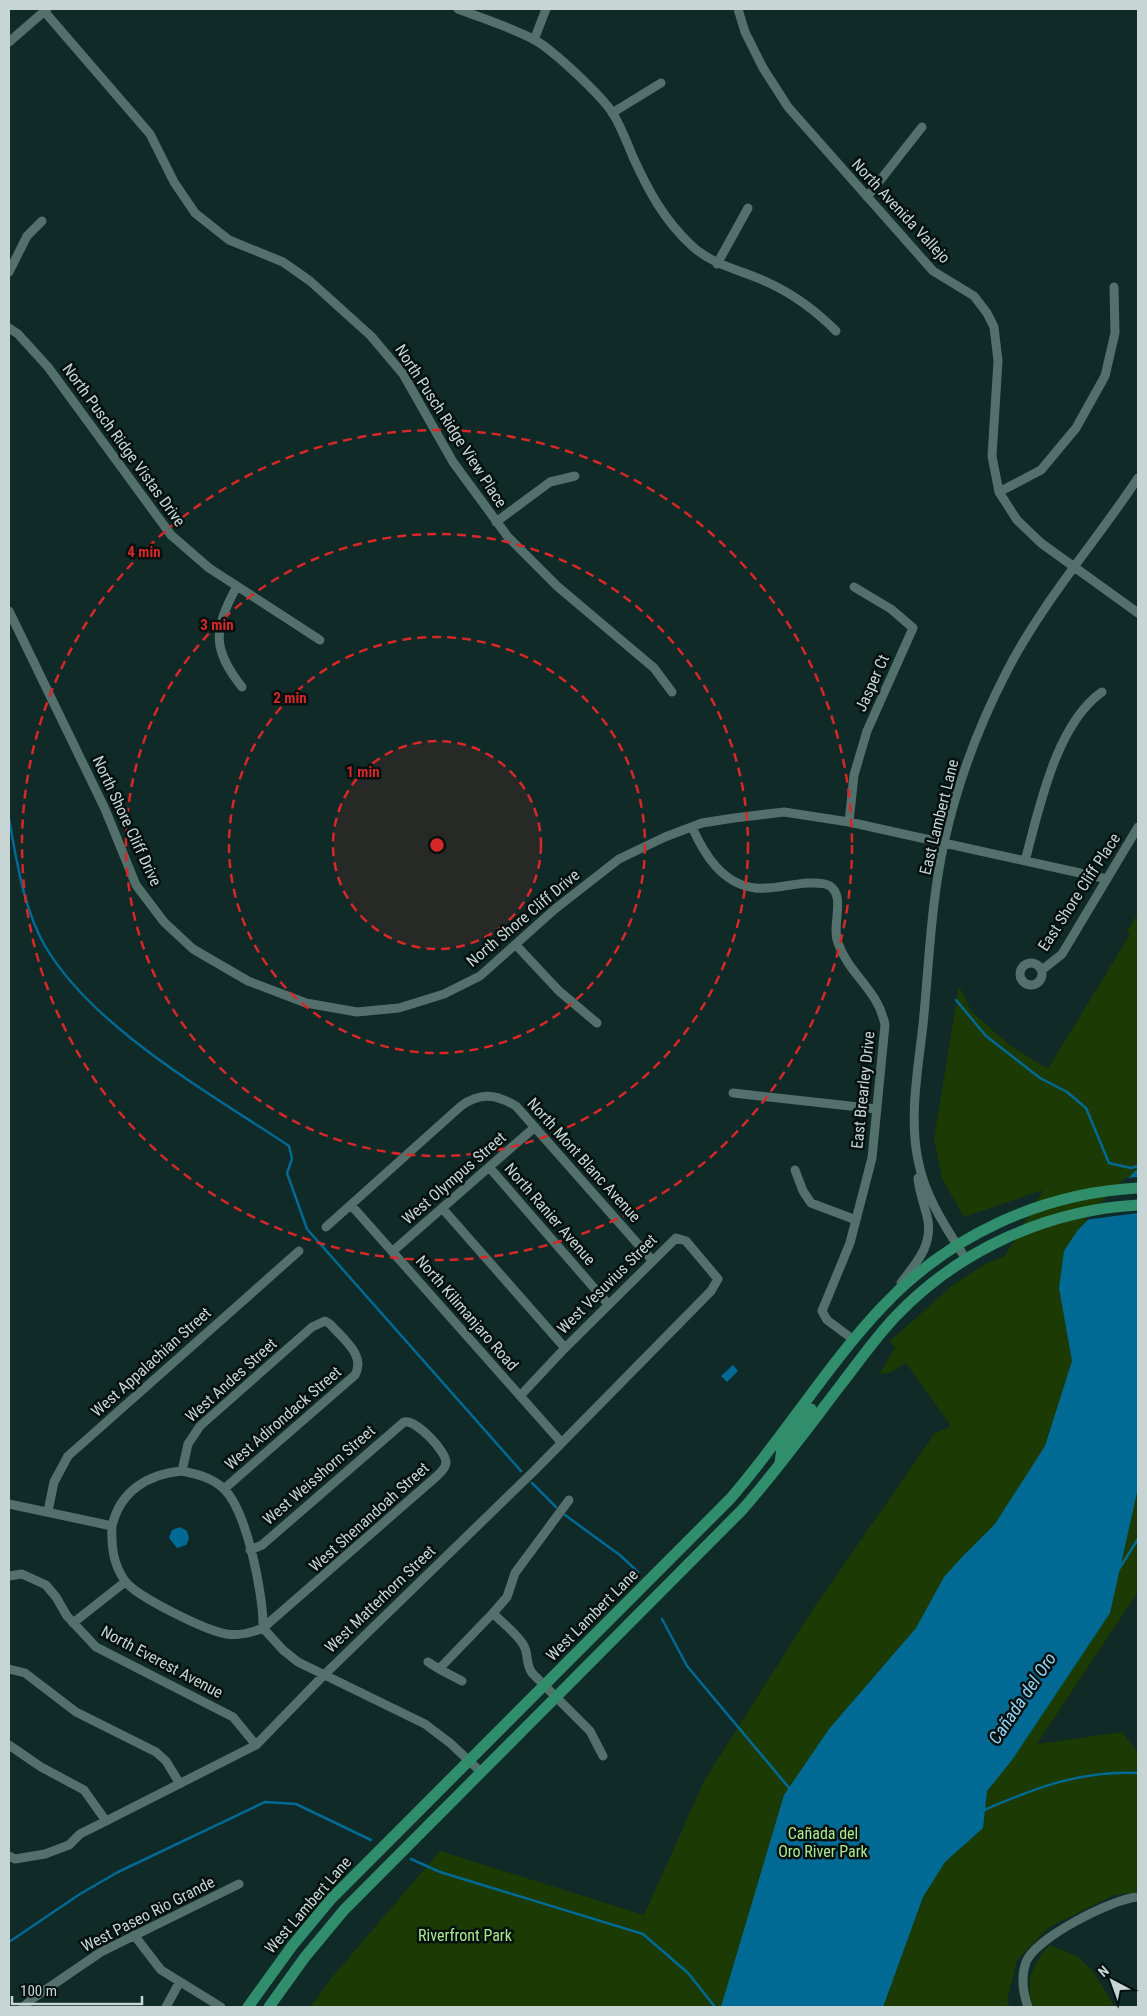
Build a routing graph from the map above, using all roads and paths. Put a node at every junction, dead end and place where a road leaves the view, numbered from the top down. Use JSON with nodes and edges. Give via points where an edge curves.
{"nodes":[{"id":1,"x":458,"y":9,"type":"edge"},
{"id":2,"x":546,"y":9,"type":"edge"},
{"id":3,"x":738,"y":9,"type":"edge"},
{"id":4,"x":46,"y":10,"type":"edge"},
{"id":5,"x":534,"y":40,"type":"junction"},
{"id":6,"x":9,"y":42,"type":"edge"},
{"id":7,"x":661,"y":83,"type":"dead end"},
{"id":8,"x":612,"y":112,"type":"junction"},
{"id":9,"x":922,"y":126,"type":"dead end"},
{"id":10,"x":866,"y":197,"type":"junction"},
{"id":11,"x":748,"y":208,"type":"dead end"},
{"id":12,"x":42,"y":221,"type":"dead end"},
{"id":13,"x":717,"y":264,"type":"junction"},
{"id":14,"x":9,"y":272,"type":"edge"},
{"id":15,"x":1114,"y":286,"type":"dead end"},
{"id":16,"x":9,"y":328,"type":"edge"},
{"id":17,"x":836,"y":331,"type":"dead end"},
{"id":18,"x":575,"y":476,"type":"dead end"},
{"id":19,"x":1138,"y":478,"type":"edge"},
{"id":20,"x":999,"y":492,"type":"junction"},
{"id":21,"x":496,"y":522,"type":"junction"},
{"id":22,"x":1074,"y":566,"type":"junction"},
{"id":23,"x":236,"y":586,"type":"junction"},
{"id":24,"x":854,"y":587,"type":"dead end"},
{"id":25,"x":9,"y":611,"type":"edge"},
{"id":26,"x":1138,"y":613,"type":"edge"},
{"id":27,"x":320,"y":640,"type":"dead end"},
{"id":28,"x":242,"y":687,"type":"dead end"},
{"id":29,"x":672,"y":692,"type":"dead end"},
{"id":30,"x":1102,"y":692,"type":"dead end"},
{"id":31,"x":849,"y":822,"type":"junction"},
{"id":32,"x":692,"y":827,"type":"junction"},
{"id":33,"x":1138,"y":827,"type":"edge"},
{"id":34,"x":944,"y":843,"type":"junction"},
{"id":35,"x":1025,"y":861,"type":"junction"},
{"id":36,"x":1107,"y":879,"type":"junction"},
{"id":37,"x":516,"y":945,"type":"junction"},
{"id":38,"x":1042,"y":970,"type":"dead end"},
{"id":39,"x":597,"y":1023,"type":"dead end"},
{"id":40,"x":734,"y":1093,"type":"dead end"},
{"id":41,"x":877,"y":1109,"type":"junction"},
{"id":42,"x":535,"y":1127,"type":"junction"},
{"id":43,"x":918,"y":1163,"type":"junction"},
{"id":44,"x":489,"y":1167,"type":"junction"},
{"id":45,"x":795,"y":1170,"type":"dead end"},
{"id":46,"x":1138,"y":1188,"type":"edge"},
{"id":47,"x":351,"y":1205,"type":"junction"},
{"id":48,"x":1138,"y":1205,"type":"edge"},
{"id":49,"x":442,"y":1208,"type":"junction"},
{"id":50,"x":856,"y":1220,"type":"junction"},
{"id":51,"x":326,"y":1227,"type":"dead end"},
{"id":52,"x":957,"y":1245,"type":"junction"},
{"id":53,"x":299,"y":1251,"type":"dead end"},
{"id":54,"x":393,"y":1251,"type":"junction"},
{"id":55,"x":971,"y":1256,"type":"junction"},
{"id":56,"x":652,"y":1260,"type":"junction"},
{"id":57,"x":718,"y":1279,"type":"joint"},
{"id":58,"x":608,"y":1304,"type":"junction"},
{"id":59,"x":883,"y":1306,"type":"junction"},
{"id":60,"x":324,"y":1321,"type":"joint"},
{"id":61,"x":854,"y":1340,"type":"junction"},
{"id":62,"x":565,"y":1348,"type":"junction"},
{"id":63,"x":818,"y":1387,"type":"junction"},
{"id":64,"x":520,"y":1396,"type":"junction"},
{"id":65,"x":408,"y":1421,"type":"joint"},
{"id":66,"x":561,"y":1442,"type":"junction"},
{"id":67,"x":780,"y":1465,"type":"junction"},
{"id":68,"x":182,"y":1472,"type":"junction"},
{"id":69,"x":224,"y":1489,"type":"junction"},
{"id":70,"x":569,"y":1500,"type":"dead end"},
{"id":71,"x":9,"y":1504,"type":"edge"},
{"id":72,"x":48,"y":1511,"type":"junction"},
{"id":73,"x":112,"y":1526,"type":"junction"},
{"id":74,"x":250,"y":1550,"type":"junction"},
{"id":75,"x":9,"y":1576,"type":"edge"},
{"id":76,"x":125,"y":1582,"type":"junction"},
{"id":77,"x":493,"y":1613,"type":"junction"},
{"id":78,"x":73,"y":1623,"type":"junction"},
{"id":79,"x":263,"y":1628,"type":"junction"},
{"id":80,"x":428,"y":1662,"type":"dead end"},
{"id":81,"x":9,"y":1669,"type":"edge"},
{"id":82,"x":439,"y":1669,"type":"junction"},
{"id":83,"x":324,"y":1675,"type":"junction"},
{"id":84,"x":462,"y":1681,"type":"dead end"},
{"id":85,"x":545,"y":1685,"type":"junction"},
{"id":86,"x":557,"y":1697,"type":"junction"},
{"id":87,"x":9,"y":1745,"type":"edge"},
{"id":88,"x":256,"y":1745,"type":"junction"},
{"id":89,"x":603,"y":1756,"type":"dead end"},
{"id":90,"x":469,"y":1760,"type":"junction"},
{"id":91,"x":481,"y":1772,"type":"junction"},
{"id":92,"x":180,"y":1784,"type":"junction"},
{"id":93,"x":106,"y":1820,"type":"junction"},
{"id":94,"x":9,"y":1856,"type":"edge"},
{"id":95,"x":239,"y":1884,"type":"dead end"},
{"id":96,"x":1138,"y":1897,"type":"edge"},
{"id":97,"x":134,"y":1935,"type":"junction"},
{"id":98,"x":179,"y":1983,"type":"junction"},
{"id":99,"x":24,"y":2007,"type":"edge"},
{"id":100,"x":166,"y":2007,"type":"edge"},
{"id":101,"x":221,"y":2007,"type":"edge"},
{"id":102,"x":248,"y":2007,"type":"edge"},
{"id":103,"x":269,"y":2007,"type":"edge"},
{"id":104,"x":1028,"y":2007,"type":"edge"}],
"edges":[{"from":1,"to":5,"type":"street"},
{"from":2,"to":5,"type":"street"},
{"from":3,"to":10,"type":"street","name":"North Avenida Vallejo","via":[[763,68],[788,106]]},
{"from":4,"to":6,"type":"street"},
{"from":4,"to":21,"type":"street","name":"North Pusch Ridge View Place","via":[[150,134],[174,182],[195,213],[229,240],[283,262],[310,281],[371,336],[403,374],[453,462]]},
{"from":5,"to":8,"type":"street","via":[[564,62]]},
{"from":7,"to":8,"type":"street"},
{"from":8,"to":13,"type":"street","via":[[661,212],[693,247]]},
{"from":9,"to":10,"type":"street"},
{"from":10,"to":20,"type":"street","name":"North Avenida Vallejo","via":[[933,271],[974,296],[994,327],[998,361],[992,456]]},
{"from":11,"to":13,"type":"street"},
{"from":12,"to":14,"type":"street","via":[[27,236]]},
{"from":13,"to":17,"type":"street","via":[[767,282],[796,297],[812,307]]},
{"from":15,"to":20,"type":"street","via":[[1115,333],[1104,376],[1076,428],[1041,470]]},
{"from":16,"to":23,"type":"street","name":"North Pusch Ridge Vistas Drive","via":[[48,367],[171,535],[209,568]]},
{"from":18,"to":21,"type":"street","via":[[550,482]]},
{"from":19,"to":22,"type":"street","name":"East Lambert Lane"},
{"from":20,"to":22,"type":"street","name":"North Avenida Vallejo","via":[[1016,520]]},
{"from":21,"to":29,"type":"street","name":"North Pusch Ridge View Place","via":[[557,586],[654,668]]},
{"from":22,"to":26,"type":"street","name":"North Avenida Vallejo"},
{"from":22,"to":34,"type":"street","name":"East Lambert Lane","via":[[1035,622],[994,697],[964,772]]},
{"from":23,"to":27,"type":"street","name":"North Pusch Ridge Vistas Drive"},
{"from":23,"to":28,"type":"street","via":[[224,610],[219,641],[221,656]]},
{"from":24,"to":31,"type":"street","name":"Jasper Ct","via":[[891,608],[913,628],[867,731],[854,775]]},
{"from":25,"to":37,"type":"street","name":"North Shore Cliff Drive","via":[[105,809],[136,885],[164,922],[193,949],[248,981],[306,1003],[357,1012],[399,1008],[444,994],[480,976]]},
{"from":30,"to":35,"type":"street","via":[[1084,707],[1063,745],[1039,809]]},
{"from":31,"to":32,"type":"street","name":"North Shore Cliff Drive","via":[[784,812]]},
{"from":31,"to":34,"type":"street","name":"North Shore Cliff Drive"},
{"from":32,"to":37,"type":"street","name":"North Shore Cliff Drive","via":[[619,859],[555,909]]},
{"from":32,"to":41,"type":"street","name":"East Brearley Drive","via":[[702,849],[719,871],[736,882],[754,888],[816,882],[828,884],[835,890],[839,903],[835,919],[837,942],[848,966],[876,998],[885,1025]]},
{"from":33,"to":36,"type":"street","name":"East Shore Cliff Place"},
{"from":34,"to":35,"type":"street","name":"North Shore Cliff Drive"},
{"from":34,"to":43,"type":"street","name":"East Lambert Lane","via":[[935,899],[916,1089],[914,1136]]},
{"from":35,"to":36,"type":"street","name":"North Shore Cliff Drive"},
{"from":36,"to":38,"type":"street","name":"East Shore Cliff Place","via":[[1062,954]]},
{"from":37,"to":39,"type":"street","via":[[559,991]]},
{"from":40,"to":41,"type":"street"},
{"from":41,"to":50,"type":"street","name":"East Brearley Drive","via":[[872,1158]]},
{"from":42,"to":44,"type":"street","name":"West Olympus Street"},
{"from":42,"to":47,"type":"street","name":"North Mont Blanc Avenue","via":[[516,1106],[500,1097],[476,1098],[461,1106]]},
{"from":42,"to":56,"type":"street","name":"North Mont Blanc Avenue"},
{"from":43,"to":52,"type":"street","name":"East Lambert Lane","via":[[932,1203]]},
{"from":43,"to":59,"type":"street","via":[[918,1183],[929,1227],[928,1239],[920,1258]]},
{"from":44,"to":49,"type":"street","name":"West Olympus Street"},
{"from":44,"to":58,"type":"street","name":"North Ranier Avenue"},
{"from":45,"to":50,"type":"street","via":[[811,1202]]},
{"from":46,"to":52,"type":"main road","name":"West Lambert Lane","via":[[1050,1203],[978,1232]]},
{"from":47,"to":51,"type":"street"},
{"from":47,"to":54,"type":"street","name":"North Kilimanjaro Road"},
{"from":48,"to":55,"type":"main road","name":"West Lambert Lane","via":[[1097,1209],[1055,1219]]},
{"from":49,"to":54,"type":"street","name":"West Olympus Street"},
{"from":49,"to":62,"type":"street"},
{"from":50,"to":61,"type":"street","name":"East Brearley Drive","via":[[837,1278],[822,1311],[828,1320]]},
{"from":52,"to":55,"type":"street","name":"East Lambert Lane"},
{"from":52,"to":59,"type":"main road","name":"West Lambert Lane","via":[[926,1267]]},
{"from":53,"to":72,"type":"street","name":"West Appalachian Street","via":[[68,1456],[54,1482]]},
{"from":54,"to":64,"type":"street","name":"North Kilimanjaro Road"},
{"from":55,"to":67,"type":"main road","name":"West Lambert Lane","via":[[937,1280],[895,1317]]},
{"from":56,"to":57,"type":"street","name":"West Vesuvius Street","via":[[670,1242],[682,1238]]},
{"from":56,"to":58,"type":"street","name":"West Vesuvius Street"},
{"from":57,"to":66,"type":"street","name":"West Matterhorn Street","via":[[711,1291]]},
{"from":58,"to":62,"type":"street","name":"West Vesuvius Street"},
{"from":59,"to":61,"type":"main road","name":"West Lambert Lane"},
{"from":60,"to":68,"type":"street","name":"West Andes Street","via":[[312,1327],[200,1426],[188,1444]]},
{"from":60,"to":69,"type":"street","name":"West Adirondack Street","via":[[358,1357],[359,1368],[355,1375]]},
{"from":61,"to":63,"type":"main road","name":"West Lambert Lane"},
{"from":62,"to":64,"type":"street","name":"West Vesuvius Street"},
{"from":63,"to":67,"type":"main road","via":[[819,1397],[782,1448]]},
{"from":63,"to":85,"type":"main road","name":"West Lambert Lane","via":[[725,1504]]},
{"from":64,"to":66,"type":"street","name":"North Kilimanjaro Road"},
{"from":65,"to":74,"type":"street","name":"West Weisshorn Street","via":[[398,1425],[262,1545]]},
{"from":65,"to":79,"type":"street","name":"West Shenandoah Street","via":[[417,1424],[444,1455],[443,1470]]},
{"from":66,"to":83,"type":"street","name":"West Matterhorn Street"},
{"from":67,"to":86,"type":"main road","name":"West Lambert Lane","via":[[728,1525]]},
{"from":68,"to":69,"type":"street","via":[[204,1477]]},
{"from":68,"to":73,"type":"street","via":[[164,1473],[136,1487],[118,1507]]},
{"from":69,"to":74,"type":"street","via":[[237,1508]]},
{"from":70,"to":77,"type":"street","via":[[516,1574],[506,1597]]},
{"from":71,"to":72,"type":"street"},
{"from":72,"to":73,"type":"street"},
{"from":73,"to":76,"type":"street","via":[[112,1551]]},
{"from":74,"to":79,"type":"street","via":[[264,1608]]},
{"from":75,"to":78,"type":"street","name":"North Everest Avenue","via":[[22,1574],[46,1585]]},
{"from":76,"to":78,"type":"street"},
{"from":76,"to":79,"type":"street","via":[[145,1597],[218,1632],[244,1634]]},
{"from":77,"to":82,"type":"street"},
{"from":77,"to":85,"type":"street","via":[[522,1642],[528,1668]]},
{"from":78,"to":88,"type":"street","name":"North Everest Avenue","via":[[108,1655],[233,1717]]},
{"from":79,"to":83,"type":"street","via":[[291,1657]]},
{"from":80,"to":82,"type":"street"},
{"from":81,"to":92,"type":"street","via":[[24,1673],[76,1712],[156,1752],[166,1761]]},
{"from":82,"to":84,"type":"street"},
{"from":83,"to":88,"type":"street","name":"West Matterhorn Street"},
{"from":83,"to":90,"type":"street","via":[[425,1724]]},
{"from":85,"to":86,"type":"street"},
{"from":85,"to":90,"type":"main road","name":"West Lambert Lane"},
{"from":86,"to":89,"type":"street","via":[[590,1731]]},
{"from":86,"to":91,"type":"main road","name":"West Lambert Lane"},
{"from":87,"to":93,"type":"street","via":[[84,1790]]},
{"from":88,"to":92,"type":"street","name":"West Matterhorn Street"},
{"from":90,"to":91,"type":"street"},
{"from":90,"to":102,"type":"main road","name":"West Lambert Lane","via":[[331,1899],[280,1961]]},
{"from":91,"to":103,"type":"main road","name":"West Lambert Lane","via":[[344,1910],[305,1956]]},
{"from":92,"to":93,"type":"street","name":"West Matterhorn Street"},
{"from":93,"to":94,"type":"street","name":"West Matterhorn Street","via":[[80,1834],[69,1845],[45,1854],[15,1859]]},
{"from":95,"to":97,"type":"street","name":"West Paseo Rio Grande"},
{"from":96,"to":104,"type":"street","via":[[1105,1906],[1044,1941],[1027,1960],[1023,1993]]},
{"from":97,"to":98,"type":"street","via":[[155,1964]]},
{"from":97,"to":99,"type":"street","name":"West Paseo Rio Grande","via":[[101,1952]]},
{"from":98,"to":100,"type":"street"},
{"from":98,"to":101,"type":"street"}]}
